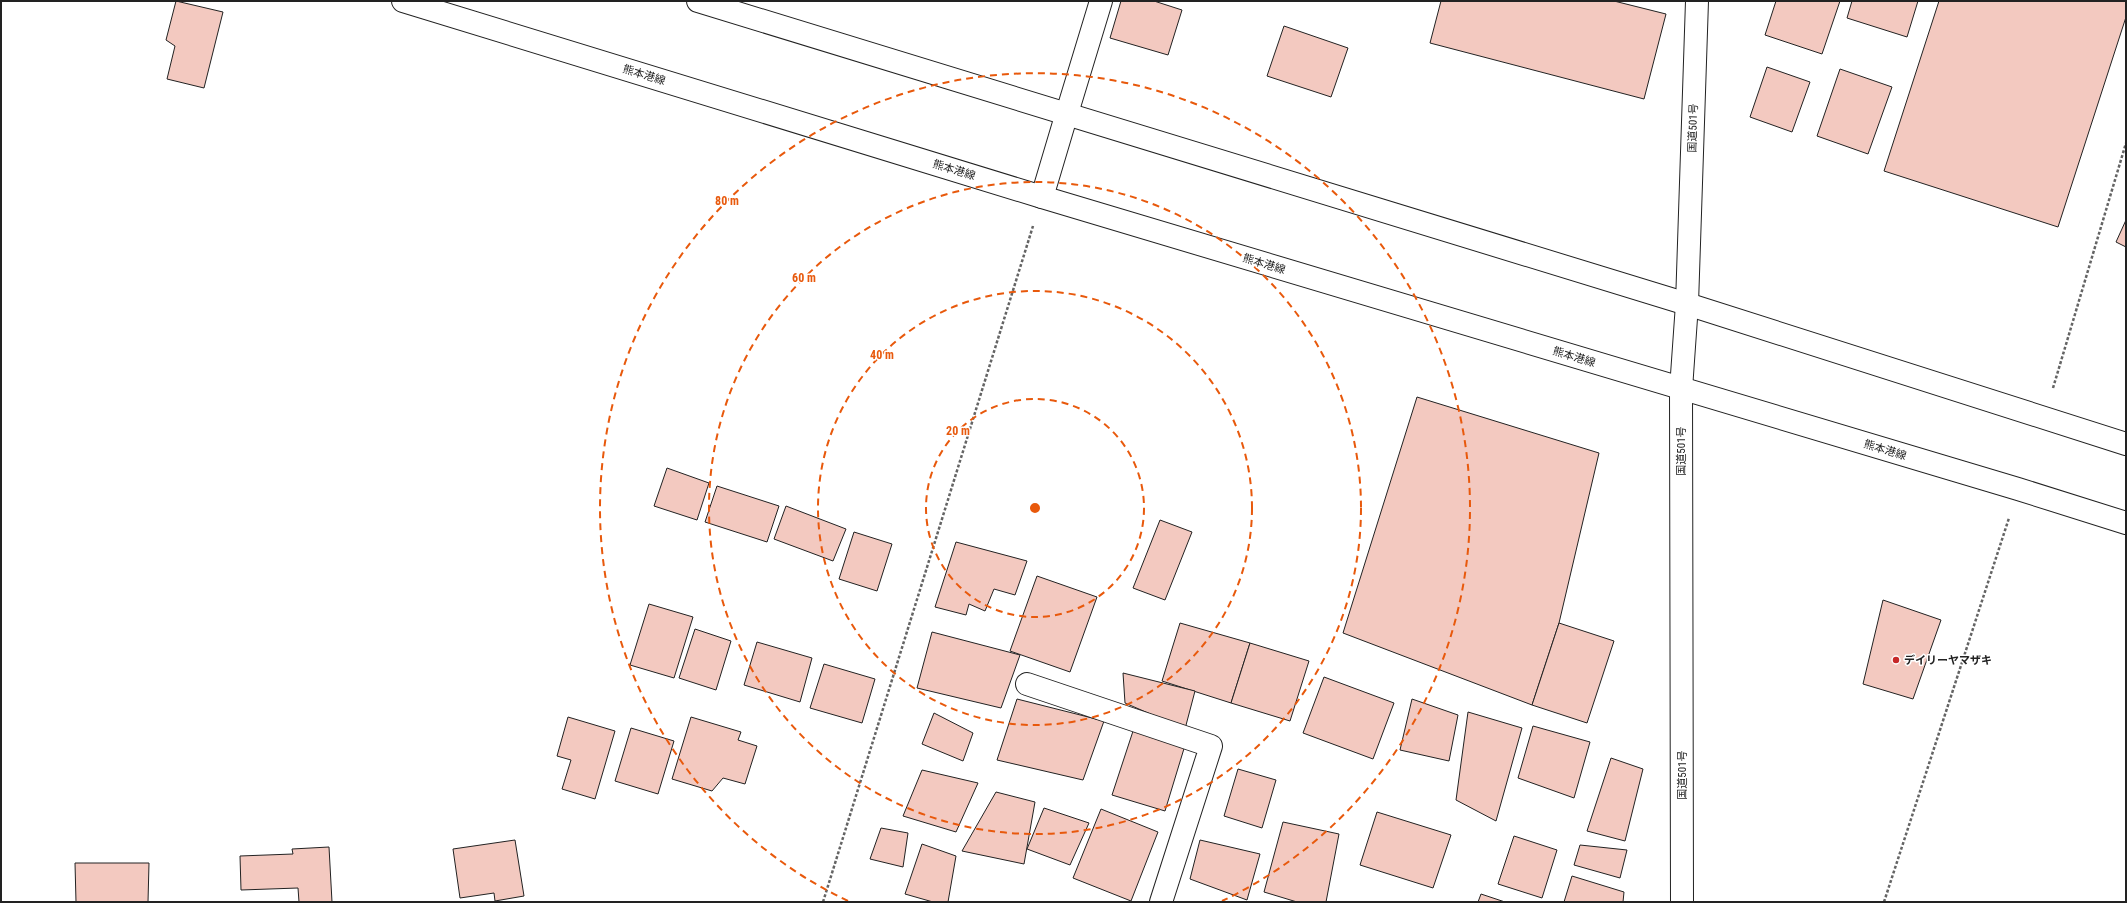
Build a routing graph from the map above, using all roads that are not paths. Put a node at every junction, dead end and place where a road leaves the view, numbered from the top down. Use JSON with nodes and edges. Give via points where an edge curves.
{"nodes":[{"id":1,"x":403,"y":1,"type":"edge"},
{"id":2,"x":698,"y":1,"type":"edge"},
{"id":3,"x":1101,"y":1,"type":"edge"},
{"id":4,"x":1697,"y":1,"type":"edge"},
{"id":5,"x":1066,"y":113,"type":"junction"},
{"id":6,"x":1042,"y":197,"type":"junction"},
{"id":7,"x":1687,"y":304,"type":"junction"},
{"id":8,"x":1681,"y":389,"type":"junction"},
{"id":9,"x":2126,"y":444,"type":"edge"},
{"id":10,"x":2126,"y":524,"type":"edge"},
{"id":11,"x":1027,"y":684,"type":"dead end"},
{"id":12,"x":1161,"y":902,"type":"edge"},
{"id":13,"x":1682,"y":902,"type":"edge"}],
"edges":[{"from":1,"to":6,"type":"main road","name":"熊本港線"},
{"from":2,"to":5,"type":"main road"},
{"from":3,"to":5,"type":"main road"},
{"from":4,"to":7,"type":"main road","name":"国道501号"},
{"from":5,"to":6,"type":"main road"},
{"from":5,"to":7,"type":"main road"},
{"from":6,"to":8,"type":"main road","name":"熊本港線"},
{"from":7,"to":8,"type":"main road","name":"国道501号"},
{"from":7,"to":9,"type":"main road","via":[[2044,420]]},
{"from":8,"to":10,"type":"main road","name":"熊本港線","via":[[2018,489]]},
{"from":8,"to":13,"type":"main road","name":"国道501号"},
{"from":11,"to":12,"type":"main road","via":[[1211,746]]}]}
